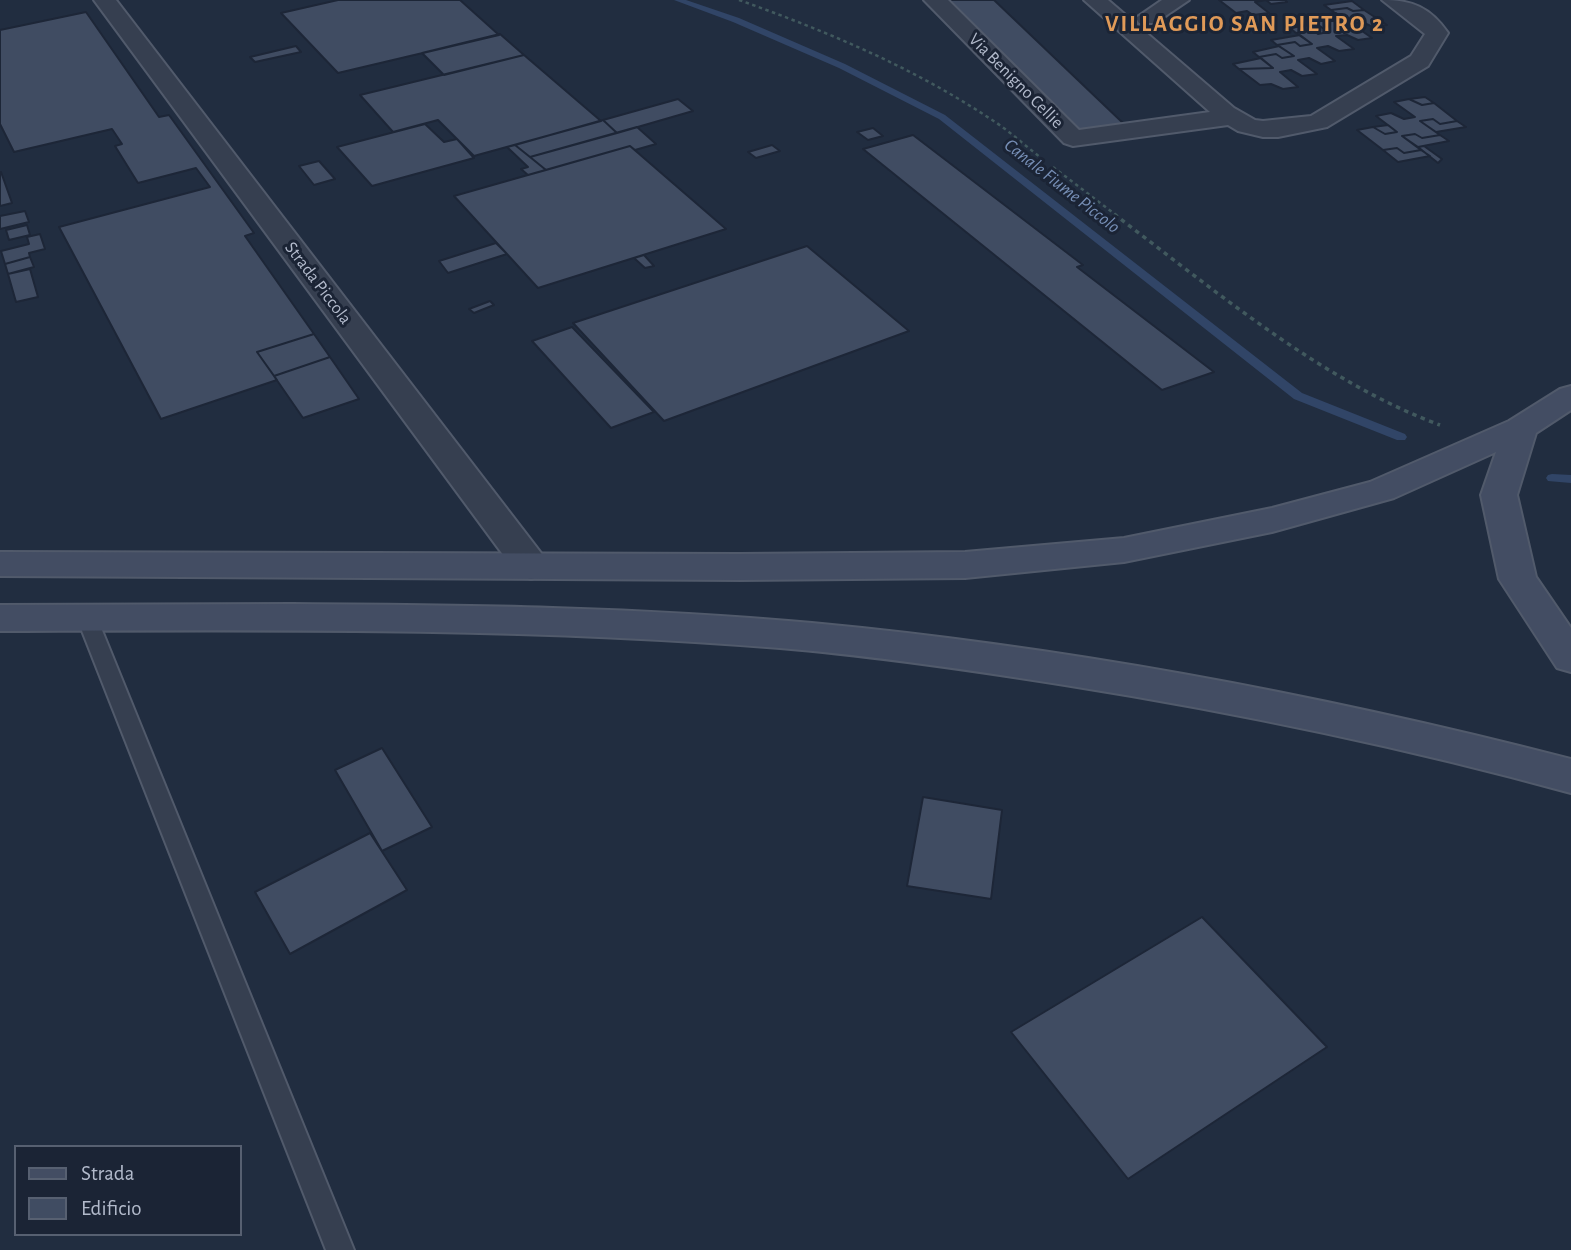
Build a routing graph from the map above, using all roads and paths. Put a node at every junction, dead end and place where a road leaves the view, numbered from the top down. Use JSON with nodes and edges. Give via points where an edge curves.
{"nodes":[{"id":1,"x":105,"y":0,"type":"edge"},
{"id":2,"x":739,"y":0,"type":"edge"},
{"id":3,"x":935,"y":0,"type":"edge"},
{"id":4,"x":1095,"y":0,"type":"edge"},
{"id":5,"x":1178,"y":0,"type":"edge"},
{"id":6,"x":1393,"y":0,"type":"edge"},
{"id":7,"x":1147,"y":18,"type":"dead end"},
{"id":8,"x":1232,"y":117,"type":"junction"},
{"id":9,"x":1042,"y":158,"type":"dead end"},
{"id":10,"x":1053,"y":167,"type":"dead end"},
{"id":11,"x":1571,"y":396,"type":"edge"},
{"id":12,"x":1450,"y":428,"type":"dead end"},
{"id":13,"x":1521,"y":428,"type":"junction"},
{"id":14,"x":0,"y":564,"type":"edge"},
{"id":15,"x":531,"y":566,"type":"junction"},
{"id":16,"x":0,"y":618,"type":"edge"},
{"id":17,"x":86,"y":618,"type":"junction"},
{"id":18,"x":1571,"y":658,"type":"edge"},
{"id":19,"x":1571,"y":776,"type":"edge"},
{"id":20,"x":340,"y":1250,"type":"edge"}],
"edges":[{"from":1,"to":15,"type":"street","name":"Strada Piccola"},
{"from":2,"to":9,"type":"path","via":[[886,62],[986,116]]},
{"from":3,"to":8,"type":"street","name":"Via Benigno Cellie","via":[[1073,138]]},
{"from":4,"to":8,"type":"street","name":"Via Benigno Cellie"},
{"from":5,"to":7,"type":"street"},
{"from":6,"to":8,"type":"street","name":"Via Benigno Cellie","via":[[1437,33],[1420,61],[1318,121],[1278,129],[1247,126]]},
{"from":10,"to":12,"type":"path","via":[[1314,362],[1416,417]]},
{"from":11,"to":13,"type":"main road"},
{"from":13,"to":15,"type":"main road","via":[[1382,490],[1272,520],[1125,550],[965,565]]},
{"from":13,"to":18,"type":"main road","via":[[1499,495],[1518,579]]},
{"from":14,"to":15,"type":"main road"},
{"from":16,"to":17,"type":"main road"},
{"from":17,"to":19,"type":"main road","via":[[465,619],[782,634],[1154,684],[1469,748]]},
{"from":17,"to":20,"type":"lane"}]}
